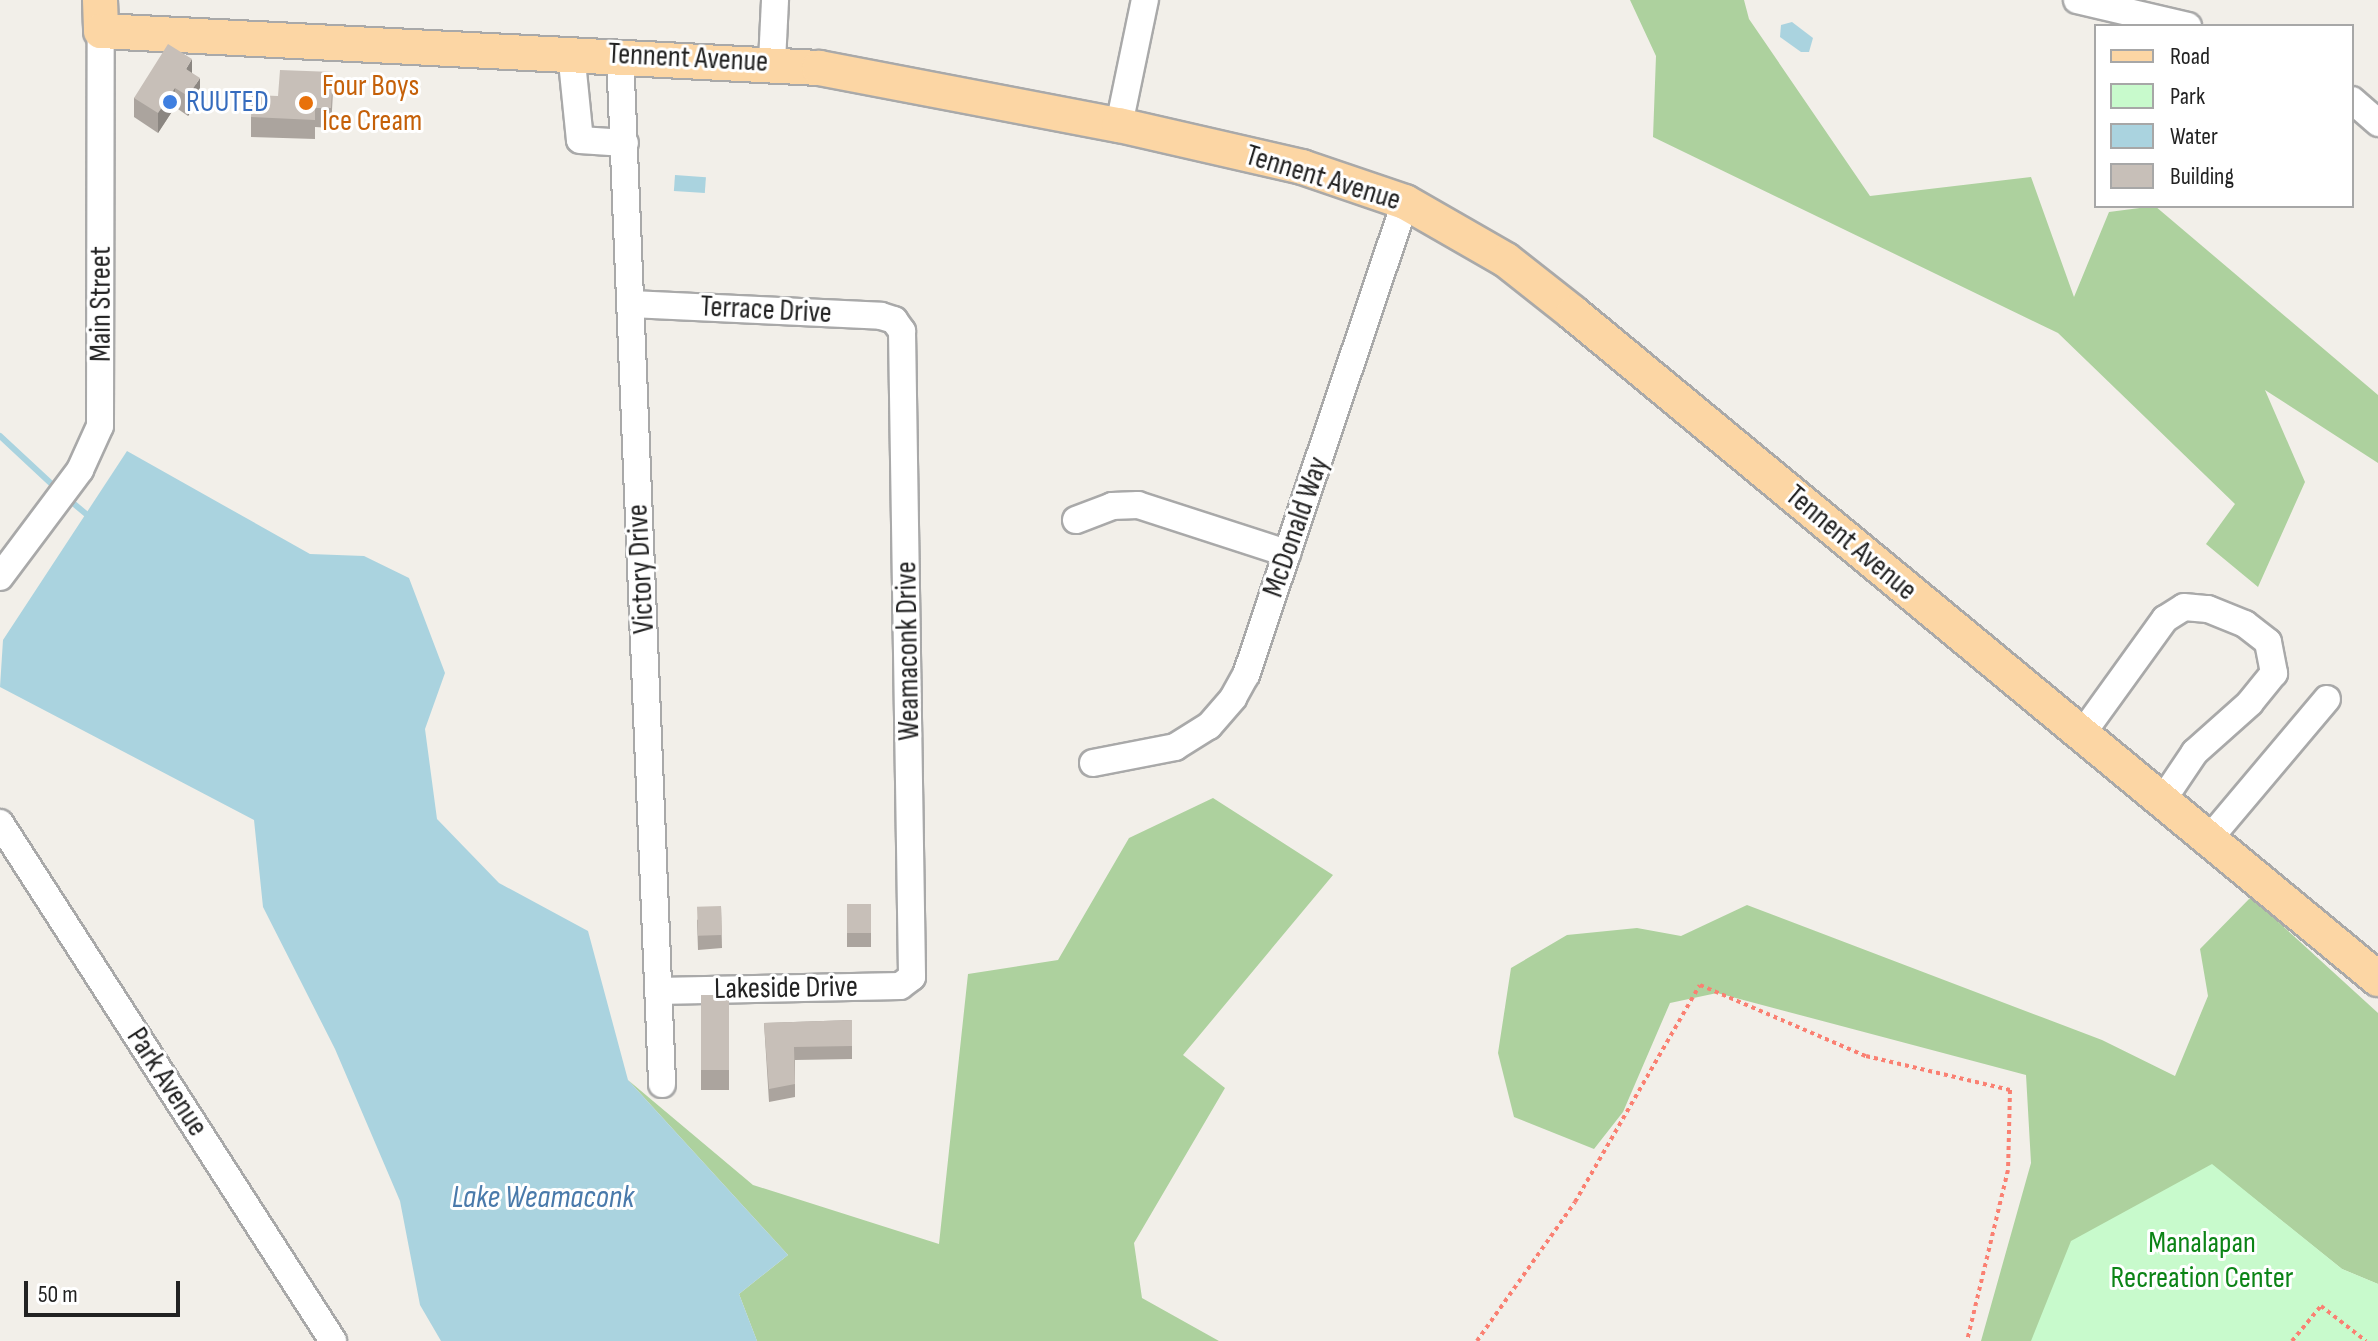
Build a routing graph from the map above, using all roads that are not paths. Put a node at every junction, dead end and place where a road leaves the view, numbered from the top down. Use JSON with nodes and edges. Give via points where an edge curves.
{"nodes":[{"id":1,"x":775,"y":0,"type":"edge"},
{"id":2,"x":1145,"y":0,"type":"edge"},
{"id":3,"x":2077,"y":0,"type":"edge"},
{"id":4,"x":100,"y":16,"type":"edge"},
{"id":5,"x":2179,"y":24,"type":"edge"},
{"id":6,"x":571,"y":52,"type":"junction"},
{"id":7,"x":620,"y":54,"type":"junction"},
{"id":8,"x":772,"y":62,"type":"junction"},
{"id":9,"x":2354,"y":102,"type":"edge"},
{"id":10,"x":2378,"y":123,"type":"edge"},
{"id":11,"x":1119,"y":125,"type":"junction"},
{"id":12,"x":625,"y":143,"type":"junction"},
{"id":13,"x":1405,"y":202,"type":"junction"},
{"id":14,"x":631,"y":304,"type":"junction"},
{"id":15,"x":899,"y":324,"type":"joint"},
{"id":16,"x":1076,"y":520,"type":"dead end"},
{"id":17,"x":1287,"y":553,"type":"junction"},
{"id":18,"x":0,"y":577,"type":"edge"},
{"id":19,"x":2327,"y":699,"type":"dead end"},
{"id":20,"x":2082,"y":734,"type":"junction"},
{"id":21,"x":1093,"y":763,"type":"dead end"},
{"id":22,"x":2162,"y":801,"type":"junction"},
{"id":23,"x":0,"y":823,"type":"edge"},
{"id":24,"x":2209,"y":839,"type":"junction"},
{"id":25,"x":912,"y":977,"type":"joint"},
{"id":26,"x":2378,"y":979,"type":"edge"},
{"id":27,"x":658,"y":991,"type":"junction"},
{"id":28,"x":662,"y":1084,"type":"dead end"},
{"id":29,"x":333,"y":1341,"type":"edge"}],
"edges":[{"from":1,"to":8,"type":"street"},
{"from":2,"to":11,"type":"street"},
{"from":3,"to":5,"type":"street"},
{"from":4,"to":6,"type":"main road","name":"Tennent Avenue"},
{"from":4,"to":18,"type":"street","name":"Main Street","via":[[100,426],[80,470]]},
{"from":6,"to":7,"type":"main road","name":"Tennent Avenue"},
{"from":6,"to":12,"type":"street","via":[[580,140]]},
{"from":7,"to":8,"type":"main road","name":"Tennent Avenue"},
{"from":7,"to":12,"type":"street","name":"Victory Drive"},
{"from":8,"to":11,"type":"main road","name":"Tennent Avenue","via":[[898,80]]},
{"from":9,"to":10,"type":"street"},
{"from":11,"to":13,"type":"main road","name":"Tennent Avenue","via":[[1302,167]]},
{"from":12,"to":14,"type":"street","name":"Victory Drive"},
{"from":13,"to":17,"type":"street","name":"McDonald Way"},
{"from":13,"to":20,"type":"main road","name":"Tennent Avenue","via":[[1506,260]]},
{"from":14,"to":15,"type":"street","name":"Terrace Drive","via":[[881,316]]},
{"from":14,"to":27,"type":"street","name":"Victory Drive"},
{"from":15,"to":25,"type":"street","name":"Weamaconk Drive"},
{"from":16,"to":17,"type":"street","via":[[1112,506],[1138,505]]},
{"from":17,"to":21,"type":"street","name":"McDonald Way","via":[[1246,675],[1219,716],[1175,747]]},
{"from":19,"to":24,"type":"street"},
{"from":20,"to":22,"type":"main road","name":"Tennent Avenue"},
{"from":20,"to":22,"type":"street","via":[[2165,619],[2184,607],[2233,619],[2268,642],[2274,673],[2250,703],[2195,752]]},
{"from":22,"to":24,"type":"main road","name":"Tennent Avenue"},
{"from":23,"to":29,"type":"street","name":"Park Avenue"},
{"from":24,"to":26,"type":"main road","name":"Tennent Avenue"},
{"from":25,"to":27,"type":"street","name":"Lakeside Drive","via":[[900,986]]},
{"from":27,"to":28,"type":"street","name":"Victory Drive"}]}
